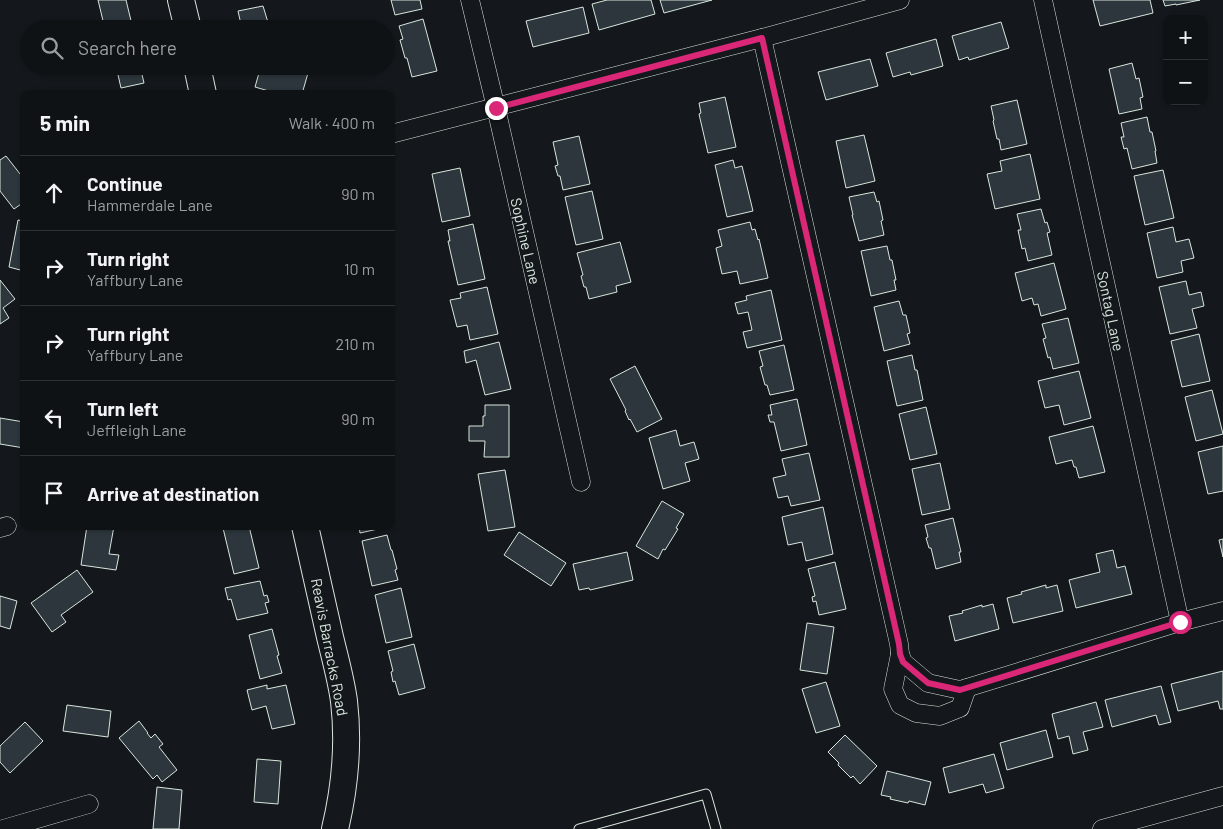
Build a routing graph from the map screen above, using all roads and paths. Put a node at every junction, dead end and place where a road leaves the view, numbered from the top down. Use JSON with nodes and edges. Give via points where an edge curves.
{"nodes":[{"id":1,"x":181,"y":0,"type":"edge"},
{"id":2,"x":470,"y":0,"type":"edge"},
{"id":3,"x":900,"y":0,"type":"edge"},
{"id":4,"x":1043,"y":0,"type":"edge"},
{"id":5,"x":186,"y":20,"type":"edge"},
{"id":6,"x":762,"y":38,"type":"junction"},
{"id":7,"x":199,"y":75,"type":"edge"},
{"id":8,"x":202,"y":90,"type":"edge"},
{"id":9,"x":496,"y":108,"type":"junction"},
{"id":10,"x":395,"y":133,"type":"edge"},
{"id":11,"x":581,"y":482,"type":"dead end"},
{"id":12,"x":305,"y":530,"type":"edge"},
{"id":13,"x":1223,"y":612,"type":"edge"},
{"id":14,"x":1180,"y":622,"type":"junction"},
{"id":15,"x":900,"y":654,"type":"junction"},
{"id":16,"x":967,"y":688,"type":"junction"},
{"id":17,"x":1223,"y":796,"type":"edge"},
{"id":18,"x":89,"y":804,"type":"dead end"},
{"id":19,"x":3,"y":829,"type":"edge"},
{"id":20,"x":336,"y":829,"type":"edge"},
{"id":21,"x":579,"y":829,"type":"edge"},
{"id":22,"x":716,"y":829,"type":"edge"},
{"id":23,"x":1102,"y":829,"type":"edge"}],
"edges":[{"from":1,"to":5,"type":"main road"},
{"from":2,"to":9,"type":"street","name":"Sophine Lane"},
{"from":3,"to":6,"type":"street"},
{"from":4,"to":14,"type":"street","name":"Sontag Lane"},
{"from":6,"to":9,"type":"street"},
{"from":6,"to":15,"type":"street"},
{"from":7,"to":8,"type":"main road"},
{"from":9,"to":10,"type":"street"},
{"from":9,"to":11,"type":"street","name":"Sophine Lane"},
{"from":12,"to":20,"type":"main road","name":"Reavis Barracks Road","via":[[344,701],[346,758]]},
{"from":13,"to":14,"type":"street"},
{"from":14,"to":16,"type":"street"},
{"from":15,"to":16,"type":"street","via":[[903,662],[928,683],[960,690]]},
{"from":15,"to":16,"type":"street","via":[[893,689],[900,705],[916,713],[940,716],[960,708]]},
{"from":17,"to":23,"type":"street"},
{"from":18,"to":19,"type":"street"},
{"from":21,"to":22,"type":"lane","via":[[706,794]]}]}
